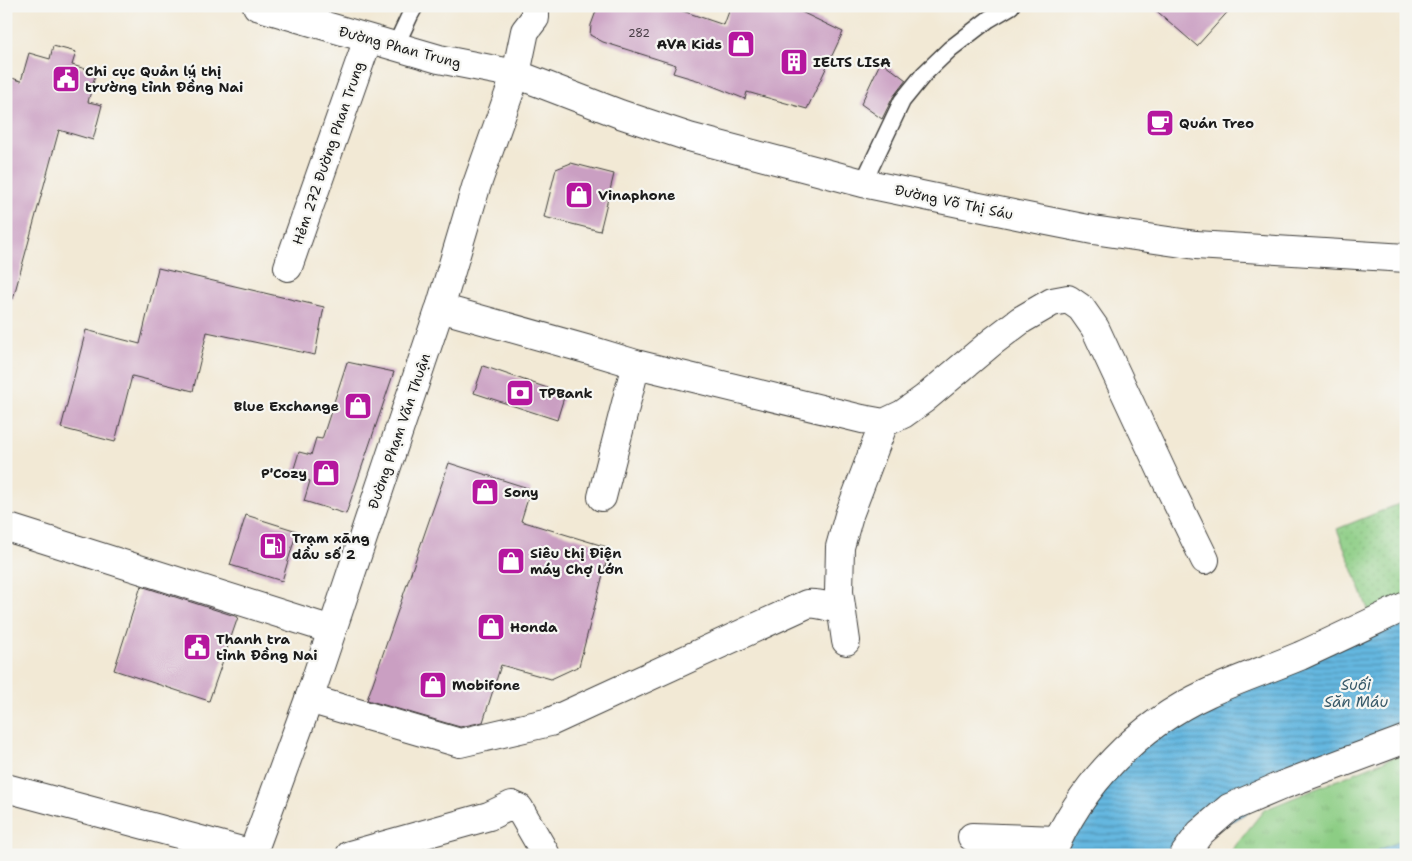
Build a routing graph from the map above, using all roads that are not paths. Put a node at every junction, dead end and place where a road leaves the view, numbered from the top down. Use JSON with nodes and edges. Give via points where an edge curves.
{"nodes":[{"id":1,"x":257,"y":6,"type":"edge"},
{"id":2,"x":415,"y":6,"type":"edge"},
{"id":3,"x":535,"y":6,"type":"edge"},
{"id":4,"x":1011,"y":6,"type":"edge"},
{"id":5,"x":368,"y":39,"type":"junction"},
{"id":6,"x":395,"y":46,"type":"junction"},
{"id":7,"x":516,"y":74,"type":"junction"},
{"id":8,"x":863,"y":183,"type":"junction"},
{"id":9,"x":1406,"y":258,"type":"edge"},
{"id":10,"x":288,"y":267,"type":"dead end"},
{"id":11,"x":440,"y":308,"type":"junction"},
{"id":12,"x":636,"y":364,"type":"junction"},
{"id":13,"x":884,"y":424,"type":"junction"},
{"id":14,"x":602,"y":497,"type":"dead end"},
{"id":15,"x":6,"y":527,"type":"edge"},
{"id":16,"x":1205,"y":560,"type":"dead end"},
{"id":17,"x":1406,"y":606,"type":"edge"},
{"id":18,"x":841,"y":609,"type":"junction"},
{"id":19,"x":332,"y":630,"type":"junction"},
{"id":20,"x":846,"y":641,"type":"dead end"},
{"id":21,"x":309,"y":700,"type":"junction"},
{"id":22,"x":1406,"y":739,"type":"edge"},
{"id":23,"x":6,"y":788,"type":"edge"},
{"id":24,"x":972,"y":837,"type":"dead end"},
{"id":25,"x":1054,"y":848,"type":"edge"},
{"id":26,"x":545,"y":853,"type":"dead end"},
{"id":27,"x":253,"y":854,"type":"edge"},
{"id":28,"x":350,"y":855,"type":"edge"},
{"id":29,"x":1184,"y":855,"type":"edge"}],
"edges":[{"from":1,"to":5,"type":"street","name":"Đường Phan Trung"},
{"from":2,"to":6,"type":"lane"},
{"from":3,"to":7,"type":"street","name":"Đường Phạm Văn Thuận","via":[[534,18],[525,31]]},
{"from":4,"to":8,"type":"lane","via":[[958,43],[924,74],[902,101]]},
{"from":5,"to":6,"type":"street","name":"Đường Phan Trung"},
{"from":5,"to":10,"type":"street","name":"Hẻm 272 Đường Phan Trung"},
{"from":6,"to":7,"type":"street","name":"Đường Phan Trung","via":[[439,59]]},
{"from":7,"to":8,"type":"street","name":"Đường Võ Thị Sáu","via":[[689,137]]},
{"from":7,"to":11,"type":"street","name":"Đường Phạm Văn Thuận","via":[[476,187]]},
{"from":8,"to":9,"type":"street","name":"Đường Võ Thị Sáu","via":[[1084,228],[1196,245]]},
{"from":11,"to":12,"type":"street"},
{"from":11,"to":19,"type":"street","name":"Đường Phạm Văn Thuận"},
{"from":12,"to":13,"type":"street"},
{"from":12,"to":14,"type":"street"},
{"from":13,"to":16,"type":"street","via":[[924,399],[1021,320],[1052,302],[1068,299],[1081,308],[1094,328]]},
{"from":13,"to":18,"type":"street","via":[[848,515],[840,547]]},
{"from":15,"to":19,"type":"street"},
{"from":17,"to":25,"type":"street","via":[[1300,656],[1207,693],[1166,716],[1129,744],[1101,774],[1076,807]]},
{"from":18,"to":20,"type":"street"},
{"from":18,"to":21,"type":"street","via":[[808,604],[550,722],[460,743]]},
{"from":19,"to":21,"type":"street","name":"Đường Phạm Văn Thuận"},
{"from":21,"to":27,"type":"street","name":"Đường Phạm Văn Thuận"},
{"from":22,"to":29,"type":"street","via":[[1230,808],[1200,833]]},
{"from":23,"to":27,"type":"street"},
{"from":24,"to":25,"type":"street"},
{"from":26,"to":28,"type":"street","via":[[519,808],[512,805],[489,816]]}]}
